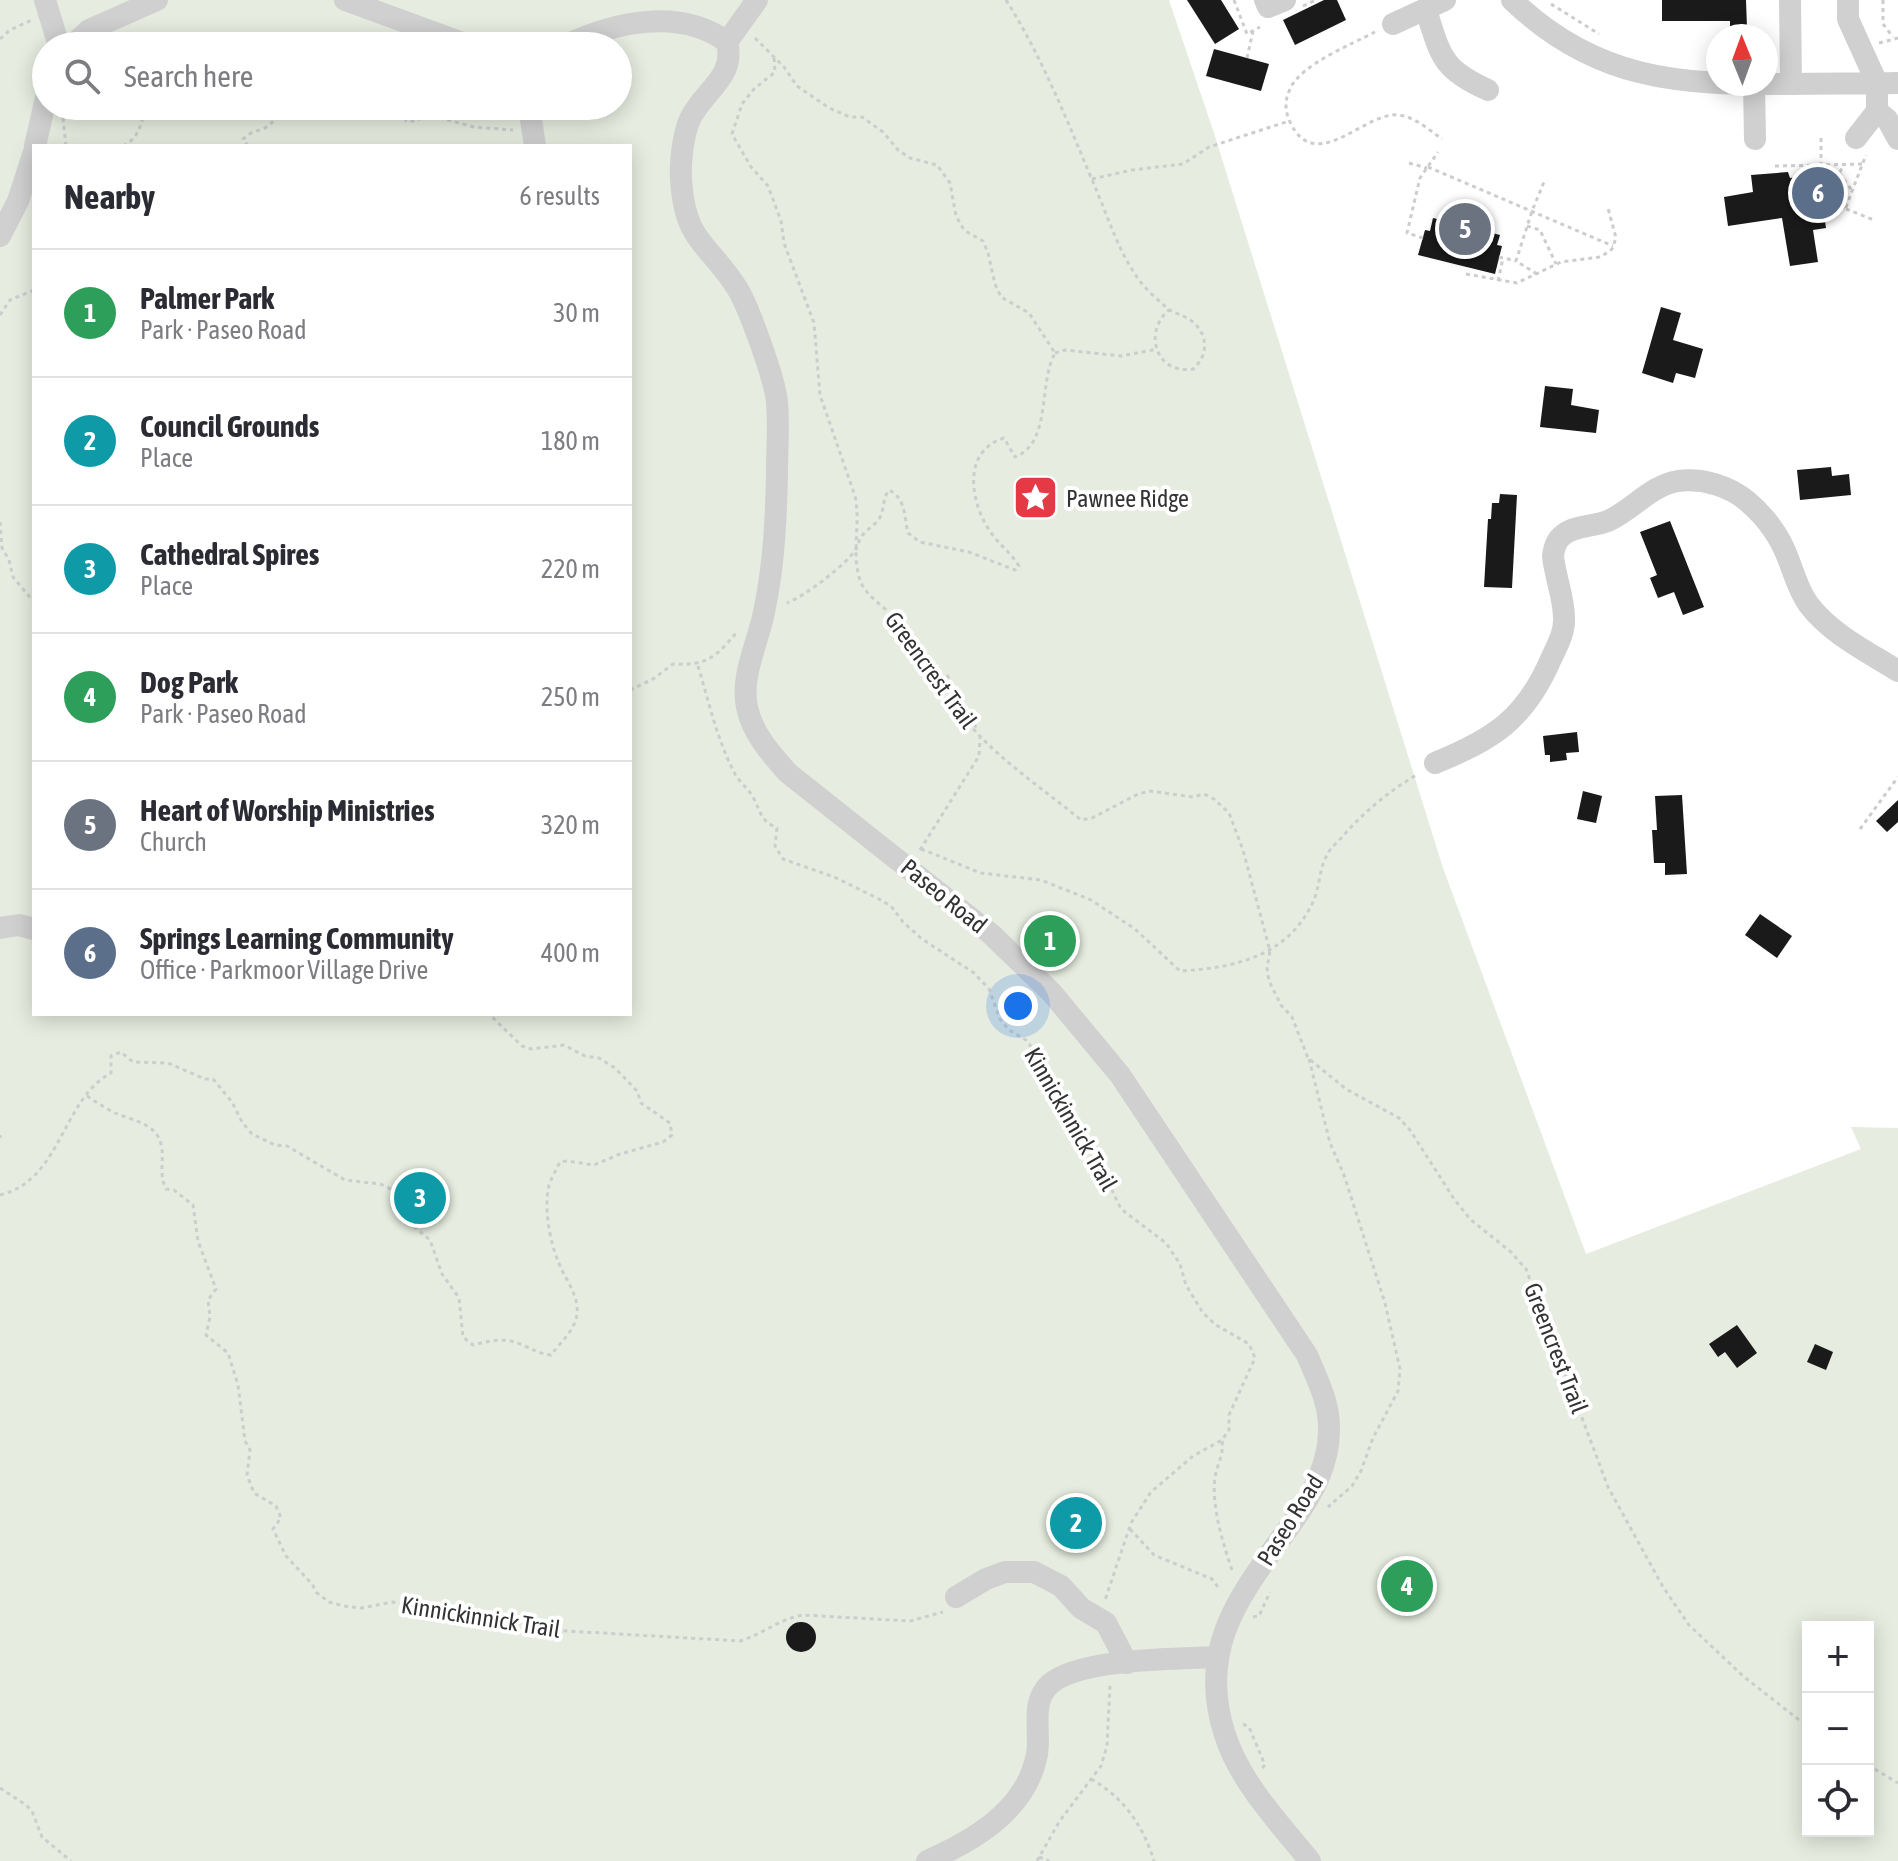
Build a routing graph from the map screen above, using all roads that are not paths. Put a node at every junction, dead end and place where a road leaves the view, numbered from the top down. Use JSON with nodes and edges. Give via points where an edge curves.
{"nodes":[{"id":1,"x":45,"y":0,"type":"edge"},
{"id":2,"x":157,"y":0,"type":"edge"},
{"id":3,"x":345,"y":0,"type":"edge"},
{"id":4,"x":757,"y":0,"type":"edge"},
{"id":5,"x":1265,"y":0,"type":"edge"},
{"id":6,"x":1285,"y":0,"type":"edge"},
{"id":7,"x":1512,"y":0,"type":"edge"},
{"id":8,"x":1790,"y":0,"type":"edge"},
{"id":9,"x":1848,"y":0,"type":"edge"},
{"id":10,"x":1436,"y":5,"type":"edge"},
{"id":11,"x":1393,"y":24,"type":"road end"},
{"id":12,"x":55,"y":32,"type":"edge"},
{"id":13,"x":87,"y":32,"type":"edge"},
{"id":14,"x":433,"y":32,"type":"edge"},
{"id":15,"x":594,"y":32,"type":"edge"},
{"id":16,"x":734,"y":34,"type":"junction"},
{"id":17,"x":1706,"y":83,"type":"edge"},
{"id":18,"x":1888,"y":83,"type":"edge"},
{"id":19,"x":1778,"y":84,"type":"edge"},
{"id":20,"x":1791,"y":84,"type":"junction"},
{"id":21,"x":1488,"y":90,"type":"dead end"},
{"id":22,"x":1754,"y":96,"type":"edge"},
{"id":23,"x":1877,"y":111,"type":"junction"},
{"id":24,"x":41,"y":120,"type":"edge"},
{"id":25,"x":1755,"y":139,"type":"dead end"},
{"id":26,"x":1898,"y":139,"type":"edge"},
{"id":27,"x":35,"y":144,"type":"edge"},
{"id":28,"x":1861,"y":146,"type":"road end"},
{"id":29,"x":32,"y":158,"type":"edge"},
{"id":30,"x":0,"y":236,"type":"edge"},
{"id":31,"x":1898,"y":671,"type":"edge"},
{"id":32,"x":1435,"y":763,"type":"road end"},
{"id":33,"x":0,"y":928,"type":"edge"},
{"id":34,"x":32,"y":928,"type":"edge"},
{"id":35,"x":956,"y":1597,"type":"road end"},
{"id":36,"x":1218,"y":1657,"type":"junction"},
{"id":37,"x":1118,"y":1664,"type":"junction"},
{"id":38,"x":927,"y":1861,"type":"edge"},
{"id":39,"x":1310,"y":1861,"type":"edge"}],
"edges":[{"from":1,"to":12,"type":"street"},
{"from":2,"to":13,"type":"street"},
{"from":3,"to":14,"type":"street"},
{"from":4,"to":16,"type":"street"},
{"from":5,"to":6,"type":"street","via":[[1268,7]]},
{"from":7,"to":17,"type":"street","via":[[1555,36],[1606,62]]},
{"from":8,"to":20,"type":"street"},
{"from":9,"to":18,"type":"street","via":[[1848,19]]},
{"from":10,"to":11,"type":"street"},
{"from":10,"to":21,"type":"street","via":[[1435,40],[1446,62]]},
{"from":15,"to":16,"type":"street","via":[[670,21]]},
{"from":16,"to":36,"type":"street","name":"Paseo Road","via":[[726,73],[690,120],[681,174],[688,225],[737,287],[777,399],[775,527],[765,608],[746,683],[747,707],[761,740],[788,773],[991,934],[1042,983],[1120,1075],[1307,1355],[1327,1408],[1326,1457],[1304,1506],[1241,1595]]},
{"from":18,"to":20,"type":"street"},
{"from":18,"to":23,"type":"street"},
{"from":19,"to":20,"type":"street"},
{"from":22,"to":25,"type":"street"},
{"from":23,"to":26,"type":"street"},
{"from":23,"to":28,"type":"street"},
{"from":24,"to":27,"type":"street"},
{"from":29,"to":30,"type":"street"},
{"from":31,"to":32,"type":"street","via":[[1841,635],[1809,605],[1776,534],[1747,501],[1717,485],[1672,483],[1610,520],[1560,537],[1553,556],[1564,628],[1539,683],[1506,727]]},
{"from":33,"to":34,"type":"street"},
{"from":35,"to":37,"type":"street","via":[[1005,1572],[1034,1572],[1051,1579],[1111,1630]]},
{"from":36,"to":37,"type":"street"},
{"from":36,"to":39,"type":"street","name":"Paseo Road","via":[[1220,1715],[1236,1761]]},
{"from":37,"to":38,"type":"street","via":[[1080,1669],[1051,1683],[1039,1706],[1037,1754],[1018,1795],[984,1831]]}]}
